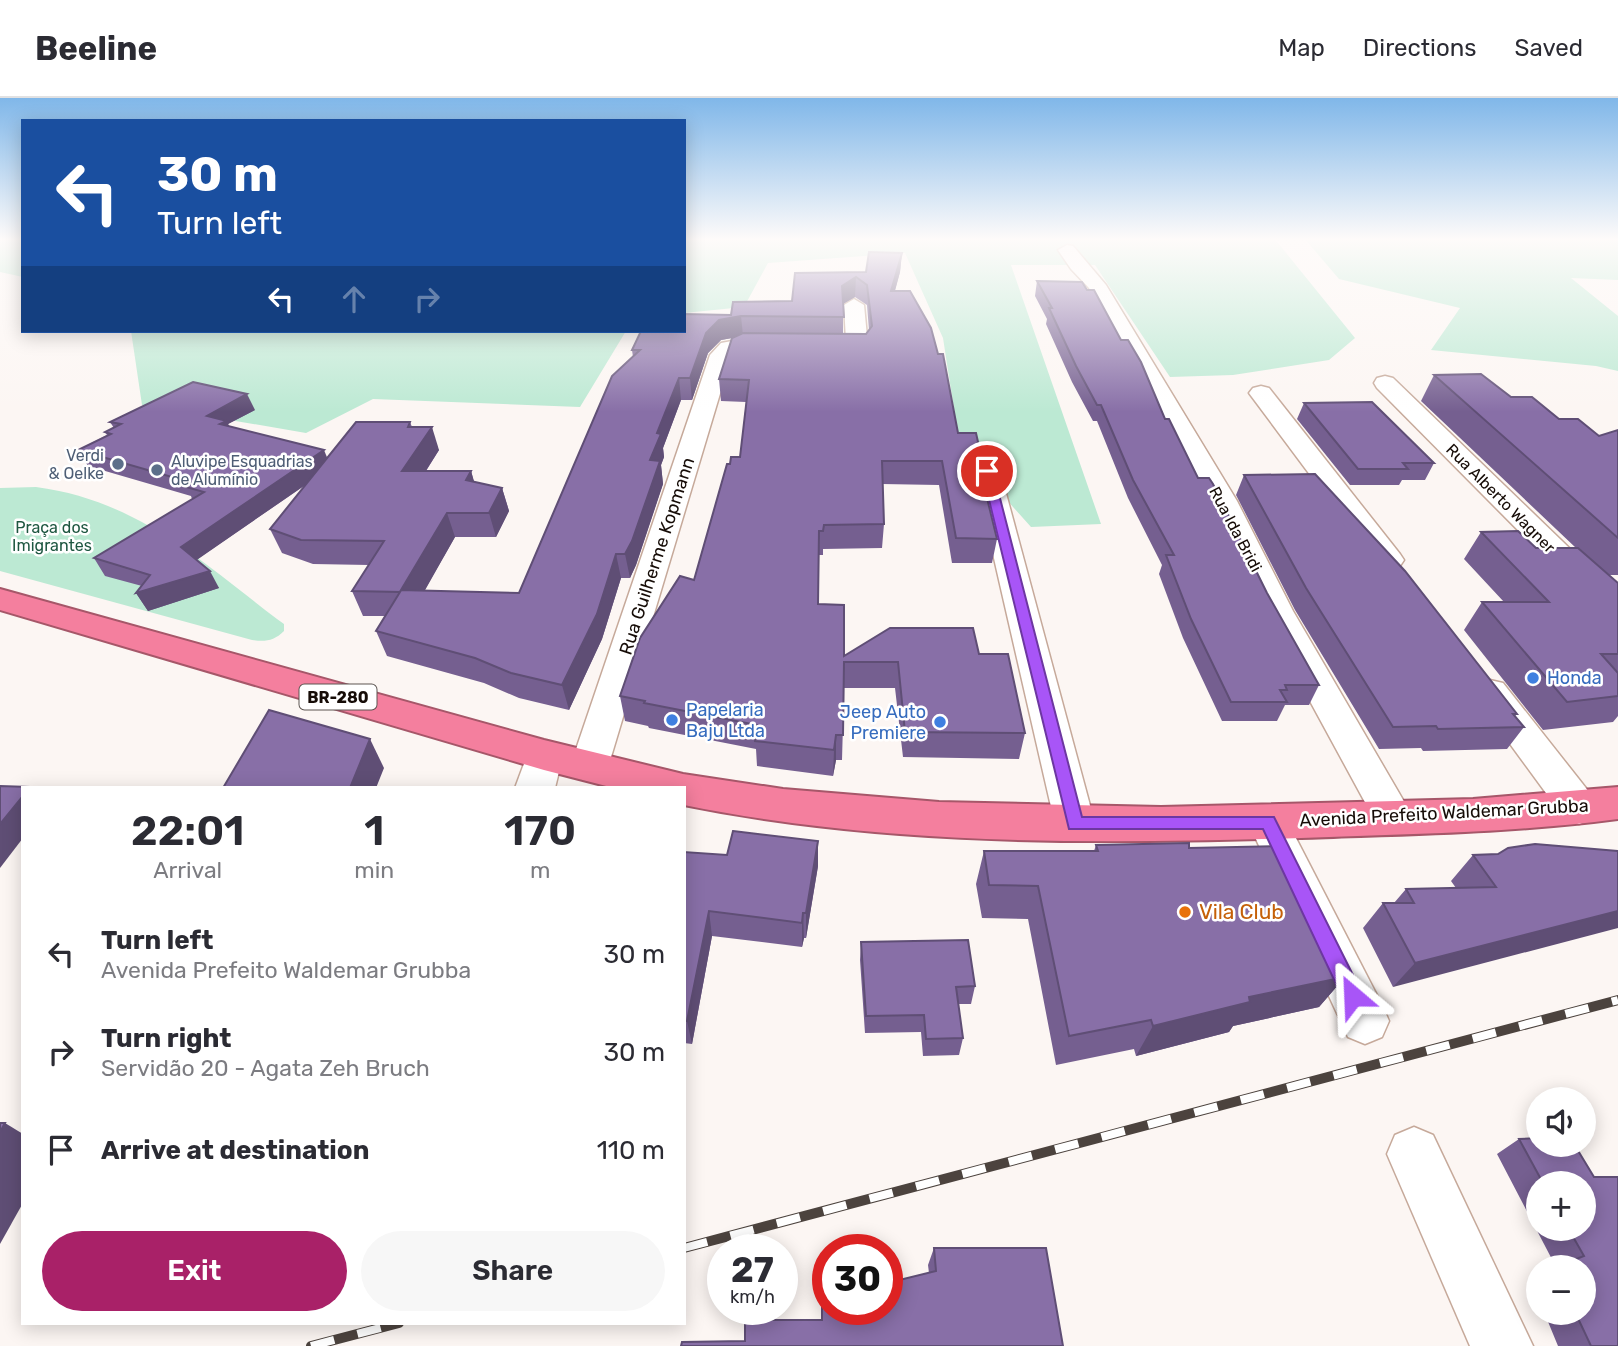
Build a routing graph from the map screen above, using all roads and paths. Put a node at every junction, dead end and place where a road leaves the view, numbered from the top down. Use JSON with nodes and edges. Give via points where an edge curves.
{"nodes":[{"id":1,"x":1104,"y":296,"type":"edge"},
{"id":2,"x":854,"y":305,"type":"dead end"},
{"id":3,"x":729,"y":348,"type":"joint"},
{"id":4,"x":1385,"y":383,"type":"dead end"},
{"id":5,"x":1261,"y":393,"type":"dead end"},
{"id":6,"x":987,"y":471,"type":"dead end"},
{"id":7,"x":1403,"y":579,"type":"edge"},
{"id":8,"x":0,"y":598,"type":"edge"},
{"id":9,"x":1618,"y":613,"type":"edge"},
{"id":10,"x":1470,"y":666,"type":"edge"},
{"id":11,"x":589,"y":767,"type":"junction"},
{"id":12,"x":539,"y":771,"type":"edge"},
{"id":13,"x":670,"y":786,"type":"edge"},
{"id":14,"x":686,"y":789,"type":"edge"},
{"id":15,"x":1599,"y":805,"type":"edge"},
{"id":16,"x":1393,"y":817,"type":"junction"},
{"id":17,"x":1268,"y":822,"type":"junction"},
{"id":18,"x":1075,"y":824,"type":"junction"},
{"id":19,"x":1365,"y":1021,"type":"dead end"},
{"id":20,"x":1414,"y":1154,"type":"dead end"},
{"id":21,"x":1502,"y":1346,"type":"edge"}],
"edges":[{"from":1,"to":16,"type":"street","name":"Rua Ida Bridi","via":[[1223,501],[1278,611]]},
{"from":2,"to":3,"type":"street","via":[[857,347]]},
{"from":3,"to":11,"type":"street","name":"Rua Guilherme Kopmann","via":[[721,355]]},
{"from":4,"to":9,"type":"street","name":"Rua Alberto Wagner"},
{"from":5,"to":7,"type":"street"},
{"from":6,"to":18,"type":"street"},
{"from":8,"to":12,"type":"highway","number":"BR-280"},
{"from":10,"to":15,"type":"street"},
{"from":11,"to":12,"type":"highway","number":"BR-280"},
{"from":11,"to":13,"type":"highway","number":"BR-280"},
{"from":14,"to":18,"type":"highway","name":"Avenida Prefeito Waldemar Grubba","via":[[760,803],[867,814]]},
{"from":15,"to":16,"type":"highway","name":"Avenida Prefeito Waldemar Grubba"},
{"from":16,"to":17,"type":"highway","name":"Avenida Prefeito Waldemar Grubba"},
{"from":17,"to":18,"type":"highway","name":"Avenida Prefeito Waldemar Grubba"},
{"from":17,"to":19,"type":"street"},
{"from":20,"to":21,"type":"street"}]}
